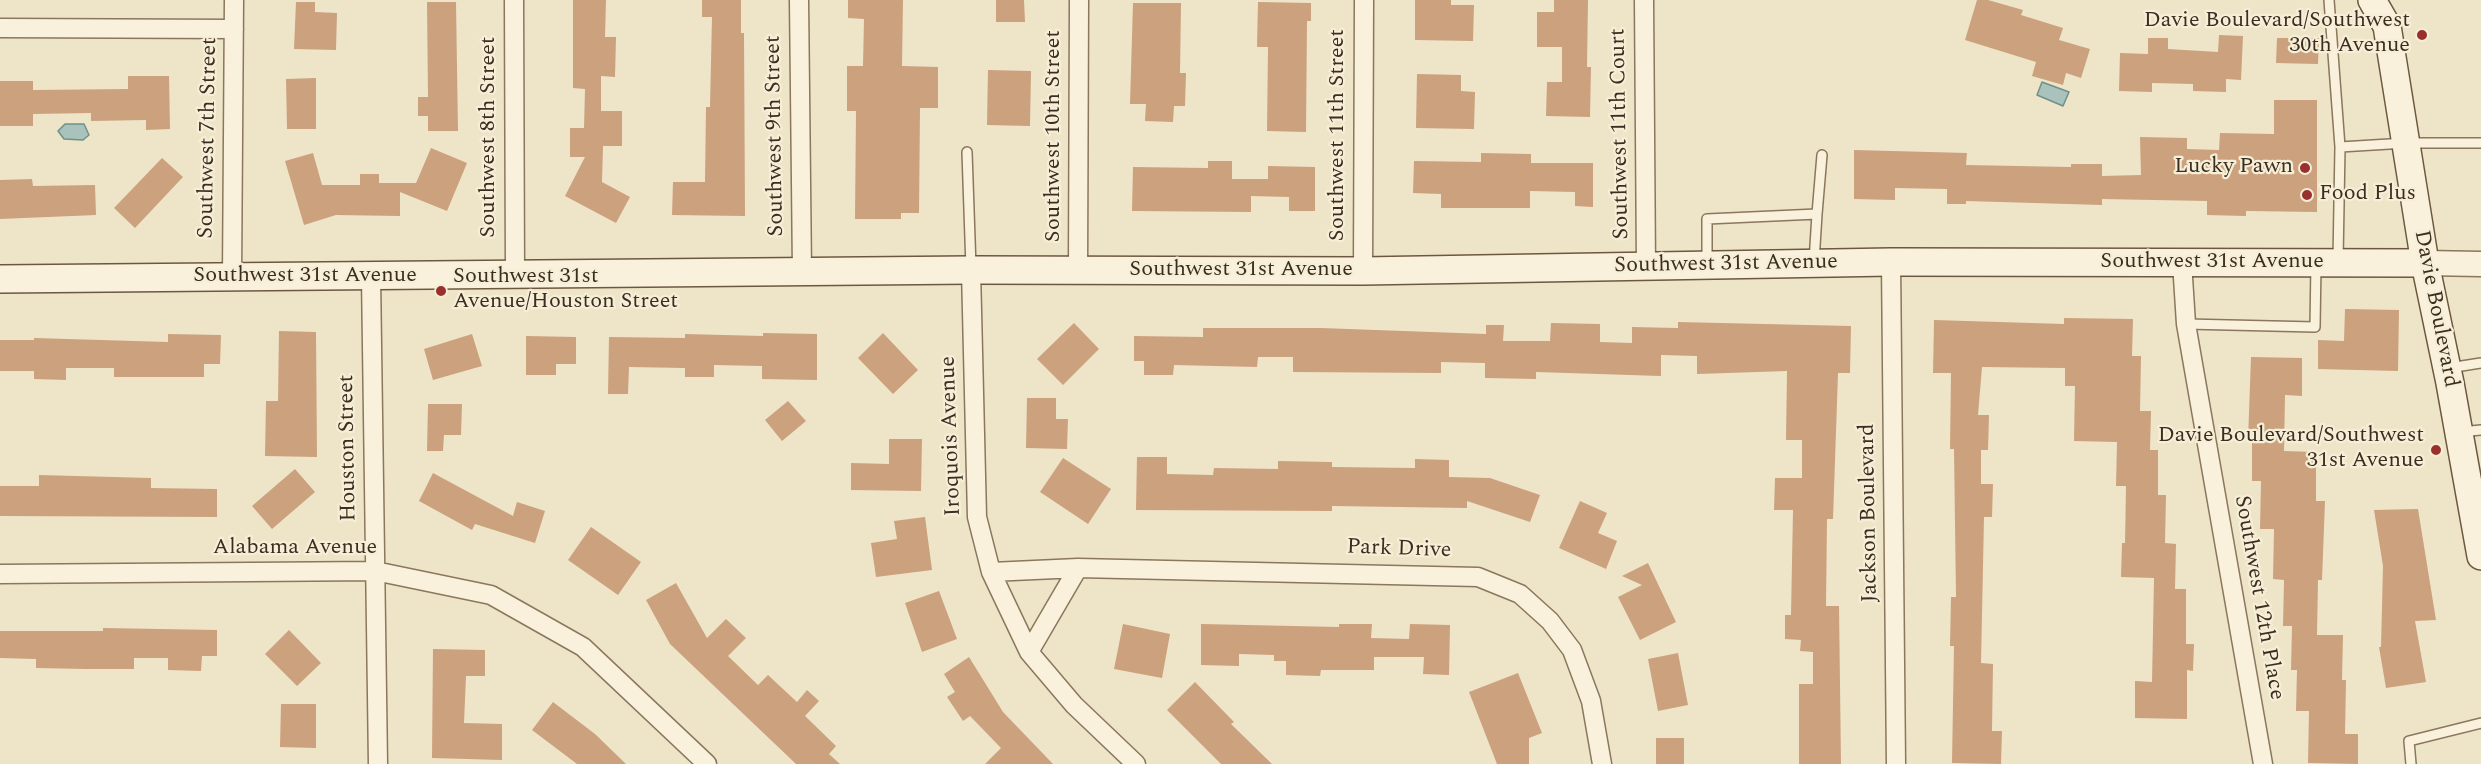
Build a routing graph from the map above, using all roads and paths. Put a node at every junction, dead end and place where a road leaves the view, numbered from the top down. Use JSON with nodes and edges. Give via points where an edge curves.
{"nodes":[{"id":1,"x":234,"y":0,"type":"edge"},
{"id":2,"x":514,"y":0,"type":"edge"},
{"id":3,"x":799,"y":0,"type":"edge"},
{"id":4,"x":1079,"y":0,"type":"edge"},
{"id":5,"x":1364,"y":0,"type":"edge"},
{"id":6,"x":1644,"y":0,"type":"edge"},
{"id":7,"x":2329,"y":0,"type":"edge"},
{"id":8,"x":2372,"y":0,"type":"edge"},
{"id":9,"x":2395,"y":0,"type":"edge"},
{"id":10,"x":2387,"y":26,"type":"junction"},
{"id":11,"x":0,"y":28,"type":"edge"},
{"id":12,"x":234,"y":28,"type":"junction"},
{"id":13,"x":2481,"y":142,"type":"edge"},
{"id":14,"x":2406,"y":143,"type":"junction"},
{"id":15,"x":2340,"y":147,"type":"junction"},
{"id":16,"x":967,"y":152,"type":"dead end"},
{"id":17,"x":1822,"y":155,"type":"dead end"},
{"id":18,"x":1817,"y":214,"type":"junction"},
{"id":19,"x":1892,"y":262,"type":"junction"},
{"id":20,"x":2182,"y":262,"type":"junction"},
{"id":21,"x":2327,"y":262,"type":"junction"},
{"id":22,"x":2425,"y":263,"type":"junction"},
{"id":23,"x":1814,"y":264,"type":"junction"},
{"id":24,"x":2481,"y":264,"type":"edge"},
{"id":25,"x":1707,"y":266,"type":"junction"},
{"id":26,"x":1646,"y":267,"type":"junction"},
{"id":27,"x":971,"y":270,"type":"junction"},
{"id":28,"x":1078,"y":271,"type":"junction"},
{"id":29,"x":1363,"y":271,"type":"junction"},
{"id":30,"x":802,"y":272,"type":"junction"},
{"id":31,"x":514,"y":274,"type":"junction"},
{"id":32,"x":371,"y":276,"type":"junction"},
{"id":33,"x":232,"y":277,"type":"junction"},
{"id":34,"x":0,"y":279,"type":"edge"},
{"id":35,"x":2186,"y":324,"type":"junction"},
{"id":36,"x":2481,"y":363,"type":"edge"},
{"id":37,"x":2446,"y":368,"type":"junction"},
{"id":38,"x":2469,"y":431,"type":"edge"},
{"id":39,"x":2481,"y":556,"type":"edge"},
{"id":40,"x":1078,"y":568,"type":"junction"},
{"id":41,"x":375,"y":571,"type":"junction"},
{"id":42,"x":991,"y":572,"type":"junction"},
{"id":43,"x":0,"y":574,"type":"edge"},
{"id":44,"x":1029,"y":652,"type":"junction"},
{"id":45,"x":2481,"y":723,"type":"edge"},
{"id":46,"x":378,"y":764,"type":"edge"},
{"id":47,"x":707,"y":764,"type":"edge"},
{"id":48,"x":1136,"y":764,"type":"edge"},
{"id":49,"x":1602,"y":764,"type":"edge"},
{"id":50,"x":1896,"y":764,"type":"edge"},
{"id":51,"x":2263,"y":764,"type":"edge"},
{"id":52,"x":2411,"y":764,"type":"edge"}],
"edges":[{"from":1,"to":12,"type":"street","name":"Southwest 7th Street"},
{"from":2,"to":31,"type":"street","name":"Southwest 8th Street"},
{"from":3,"to":30,"type":"street","name":"Southwest 9th Street"},
{"from":4,"to":28,"type":"street","name":"Southwest 10th Street"},
{"from":5,"to":29,"type":"street","name":"Southwest 11th Street"},
{"from":6,"to":26,"type":"street","name":"Southwest 11th Court"},
{"from":7,"to":15,"type":"lane"},
{"from":8,"to":10,"type":"main road","name":"Davie Boulevard"},
{"from":9,"to":10,"type":"main road","name":"Davie Boulevard"},
{"from":10,"to":14,"type":"main road","name":"Davie Boulevard"},
{"from":11,"to":12,"type":"street"},
{"from":12,"to":33,"type":"street","name":"Southwest 7th Street"},
{"from":13,"to":14,"type":"lane"},
{"from":14,"to":15,"type":"lane"},
{"from":14,"to":22,"type":"main road","name":"Davie Boulevard"},
{"from":15,"to":21,"type":"lane"},
{"from":16,"to":27,"type":"lane"},
{"from":17,"to":18,"type":"lane"},
{"from":18,"to":23,"type":"lane"},
{"from":18,"to":25,"type":"lane","via":[[1707,219]]},
{"from":19,"to":20,"type":"main road","name":"Southwest 31st Avenue"},
{"from":19,"to":23,"type":"main road","name":"Southwest 31st Avenue"},
{"from":19,"to":50,"type":"street","name":"Jackson Boulevard"},
{"from":20,"to":21,"type":"main road","name":"Southwest 31st Avenue"},
{"from":20,"to":35,"type":"street","name":"Southwest 12th Place"},
{"from":21,"to":22,"type":"main road","name":"Southwest 31st Avenue"},
{"from":21,"to":35,"type":"lane","via":[[2315,327]]},
{"from":22,"to":24,"type":"street","name":"Southwest 31st Avenue"},
{"from":22,"to":37,"type":"main road","name":"Davie Boulevard"},
{"from":23,"to":25,"type":"main road","name":"Southwest 31st Avenue"},
{"from":25,"to":26,"type":"main road","name":"Southwest 31st Avenue"},
{"from":26,"to":29,"type":"main road","name":"Southwest 31st Avenue"},
{"from":27,"to":28,"type":"main road","name":"Southwest 31st Avenue"},
{"from":27,"to":30,"type":"main road","name":"Southwest 31st Avenue"},
{"from":27,"to":42,"type":"street","name":"Iroquois Avenue","via":[[977,517]]},
{"from":28,"to":29,"type":"main road","name":"Southwest 31st Avenue"},
{"from":30,"to":31,"type":"main road","name":"Southwest 31st Avenue"},
{"from":31,"to":32,"type":"main road","name":"Southwest 31st Avenue"},
{"from":32,"to":33,"type":"main road","name":"Southwest 31st Avenue"},
{"from":32,"to":41,"type":"street","name":"Houston Street"},
{"from":33,"to":34,"type":"main road","name":"Southwest 31st Avenue"},
{"from":35,"to":51,"type":"street","name":"Southwest 12th Place"},
{"from":36,"to":37,"type":"lane"},
{"from":37,"to":38,"type":"main road","name":"Davie Boulevard"},
{"from":38,"to":39,"type":"main road","name":"Davie Boulevard"},
{"from":40,"to":42,"type":"street","name":"Park Drive"},
{"from":40,"to":44,"type":"street"},
{"from":40,"to":49,"type":"street","name":"Park Drive","via":[[1478,577],[1520,594],[1550,621],[1572,650],[1591,701]]},
{"from":41,"to":43,"type":"street","name":"Alabama Avenue"},
{"from":41,"to":46,"type":"street","name":"Houston Street"},
{"from":41,"to":47,"type":"street","name":"Alabama Avenue","via":[[491,596],[583,647]]},
{"from":42,"to":44,"type":"street","name":"Iroquois Avenue"},
{"from":44,"to":48,"type":"street","name":"Iroquois Avenue","via":[[1074,705]]},
{"from":45,"to":52,"type":"lane","via":[[2409,741]]}]}
